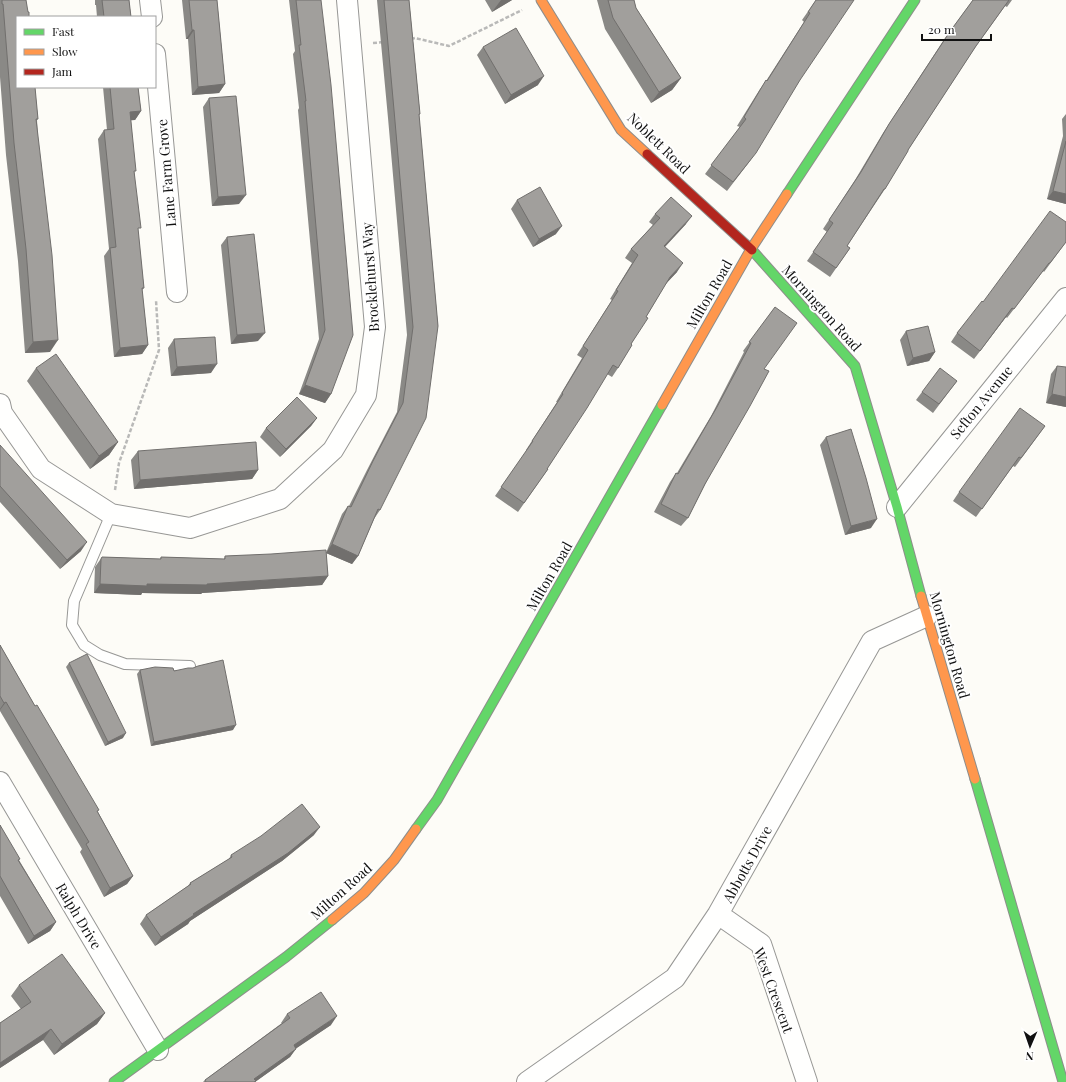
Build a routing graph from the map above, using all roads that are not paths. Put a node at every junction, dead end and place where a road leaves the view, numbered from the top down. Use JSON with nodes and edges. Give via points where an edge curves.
{"nodes":[{"id":1,"x":150,"y":0,"type":"edge"},
{"id":2,"x":347,"y":0,"type":"edge"},
{"id":3,"x":541,"y":0,"type":"edge"},
{"id":4,"x":915,"y":0,"type":"edge"},
{"id":5,"x":152,"y":16,"type":"edge"},
{"id":6,"x":156,"y":64,"type":"edge"},
{"id":7,"x":751,"y":249,"type":"junction"},
{"id":8,"x":178,"y":292,"type":"road end"},
{"id":9,"x":1066,"y":298,"type":"edge"},
{"id":10,"x":0,"y":404,"type":"edge"},
{"id":11,"x":897,"y":507,"type":"junction"},
{"id":12,"x":111,"y":514,"type":"junction"},
{"id":13,"x":927,"y":616,"type":"junction"},
{"id":14,"x":190,"y":666,"type":"edge"},
{"id":15,"x":0,"y":782,"type":"edge"},
{"id":16,"x":718,"y":914,"type":"junction"},
{"id":17,"x":158,"y":1050,"type":"junction"},
{"id":18,"x":114,"y":1082,"type":"edge"},
{"id":19,"x":527,"y":1082,"type":"edge"},
{"id":20,"x":807,"y":1082,"type":"edge"},
{"id":21,"x":1063,"y":1082,"type":"edge"}],
"edges":[{"from":1,"to":5,"type":"street"},
{"from":2,"to":12,"type":"street","name":"Brocklehurst Way","via":[[375,327],[366,395],[333,450],[280,499],[190,528]]},
{"from":3,"to":7,"type":"street","name":"Noblett Road","via":[[621,130]]},
{"from":4,"to":7,"type":"street","name":"Milton Road"},
{"from":6,"to":8,"type":"street","name":"Lane Farm Grove"},
{"from":7,"to":11,"type":"street","name":"Mornington Road","via":[[855,366]]},
{"from":7,"to":17,"type":"street","name":"Milton Road","via":[[436,800],[394,860],[364,893],[286,957]]},
{"from":9,"to":11,"type":"street","name":"Sefton Avenue"},
{"from":10,"to":12,"type":"street","name":"Brocklehurst Way","via":[[2,413],[41,469]]},
{"from":11,"to":13,"type":"street","name":"Mornington Road"},
{"from":12,"to":14,"type":"lane","via":[[74,601],[72,625],[84,645],[100,655],[125,664]]},
{"from":13,"to":16,"type":"street","name":"Abbotts Drive","via":[[872,641]]},
{"from":13,"to":21,"type":"street","name":"Mornington Road"},
{"from":15,"to":17,"type":"street","name":"Ralph Drive"},
{"from":16,"to":19,"type":"street","name":"Abbotts Drive","via":[[675,978]]},
{"from":16,"to":20,"type":"street","name":"West Crescent","via":[[761,944]]},
{"from":17,"to":18,"type":"street","name":"Milton Road"}]}
